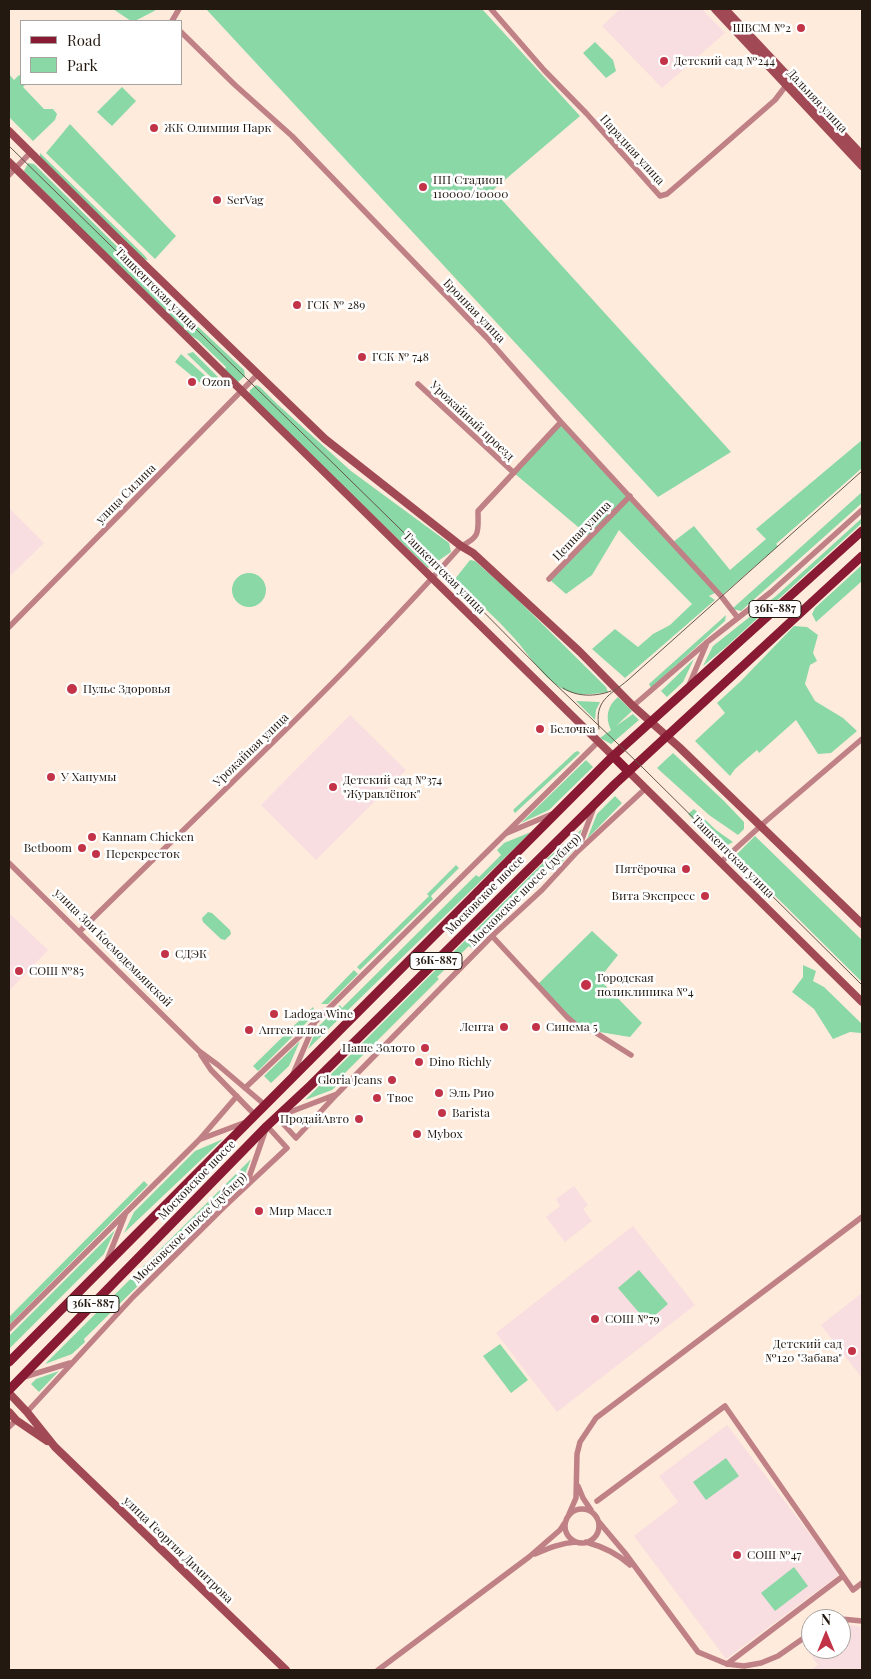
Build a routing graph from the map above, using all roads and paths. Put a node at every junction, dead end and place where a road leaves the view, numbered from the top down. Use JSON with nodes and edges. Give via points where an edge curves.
{"nodes":[{"id":1,"x":179,"y":9,"type":"edge"},
{"id":2,"x":491,"y":9,"type":"edge"},
{"id":3,"x":715,"y":9,"type":"edge"},
{"id":4,"x":725,"y":9,"type":"edge"},
{"id":5,"x":173,"y":20,"type":"edge"},
{"id":6,"x":182,"y":33,"type":"edge"},
{"id":7,"x":789,"y":82,"type":"junction"},
{"id":8,"x":9,"y":131,"type":"edge"},
{"id":9,"x":31,"y":152,"type":"junction"},
{"id":10,"x":862,"y":155,"type":"edge"},
{"id":11,"x":12,"y":165,"type":"edge"},
{"id":12,"x":862,"y":166,"type":"edge"},
{"id":13,"x":9,"y":175,"type":"edge"},
{"id":14,"x":258,"y":374,"type":"junction"},
{"id":15,"x":418,"y":384,"type":"dead end"},
{"id":16,"x":241,"y":391,"type":"junction"},
{"id":17,"x":561,"y":422,"type":"junction"},
{"id":18,"x":514,"y":472,"type":"junction"},
{"id":19,"x":630,"y":496,"type":"junction"},
{"id":20,"x":862,"y":510,"type":"edge"},
{"id":21,"x":862,"y":531,"type":"edge"},
{"id":22,"x":462,"y":546,"type":"junction"},
{"id":23,"x":862,"y":556,"type":"edge"},
{"id":24,"x":433,"y":579,"type":"junction"},
{"id":25,"x":549,"y":579,"type":"dead end"},
{"id":26,"x":738,"y":618,"type":"junction"},
{"id":27,"x":9,"y":627,"type":"edge"},
{"id":28,"x":706,"y":643,"type":"junction"},
{"id":29,"x":689,"y":688,"type":"junction"},
{"id":30,"x":633,"y":706,"type":"junction"},
{"id":31,"x":650,"y":721,"type":"junction"},
{"id":32,"x":666,"y":736,"type":"junction"},
{"id":33,"x":862,"y":739,"type":"edge"},
{"id":34,"x":598,"y":742,"type":"junction"},
{"id":35,"x":613,"y":756,"type":"junction"},
{"id":36,"x":628,"y":771,"type":"junction"},
{"id":37,"x":646,"y":788,"type":"junction"},
{"id":38,"x":595,"y":804,"type":"junction"},
{"id":39,"x":558,"y":812,"type":"junction"},
{"id":40,"x":761,"y":826,"type":"junction"},
{"id":41,"x":503,"y":835,"type":"junction"},
{"id":42,"x":578,"y":852,"type":"junction"},
{"id":43,"x":721,"y":862,"type":"junction"},
{"id":44,"x":9,"y":863,"type":"edge"},
{"id":45,"x":862,"y":924,"type":"edge"},
{"id":46,"x":79,"y":932,"type":"junction"},
{"id":47,"x":492,"y":936,"type":"junction"},
{"id":48,"x":862,"y":1002,"type":"edge"},
{"id":49,"x":316,"y":1020,"type":"junction"},
{"id":50,"x":199,"y":1051,"type":"junction"},
{"id":51,"x":631,"y":1055,"type":"dead end"},
{"id":52,"x":291,"y":1078,"type":"junction"},
{"id":53,"x":245,"y":1088,"type":"junction"},
{"id":54,"x":337,"y":1094,"type":"junction"},
{"id":55,"x":237,"y":1096,"type":"junction"},
{"id":56,"x":265,"y":1105,"type":"junction"},
{"id":57,"x":255,"y":1115,"type":"junction"},
{"id":58,"x":277,"y":1117,"type":"junction"},
{"id":59,"x":246,"y":1122,"type":"junction"},
{"id":60,"x":266,"y":1126,"type":"junction"},
{"id":61,"x":296,"y":1138,"type":"joint"},
{"id":62,"x":199,"y":1140,"type":"junction"},
{"id":63,"x":287,"y":1148,"type":"joint"},
{"id":64,"x":246,"y":1186,"type":"junction"},
{"id":65,"x":126,"y":1213,"type":"junction"},
{"id":66,"x":862,"y":1217,"type":"edge"},
{"id":67,"x":106,"y":1263,"type":"junction"},
{"id":68,"x":9,"y":1329,"type":"edge"},
{"id":69,"x":9,"y":1362,"type":"edge"},
{"id":70,"x":72,"y":1362,"type":"junction"},
{"id":71,"x":20,"y":1378,"type":"junction"},
{"id":72,"x":9,"y":1391,"type":"edge"},
{"id":73,"x":9,"y":1412,"type":"edge"},
{"id":74,"x":27,"y":1412,"type":"junction"},
{"id":75,"x":16,"y":1420,"type":"junction"},
{"id":76,"x":9,"y":1427,"type":"edge"},
{"id":77,"x":55,"y":1446,"type":"junction"},
{"id":78,"x":577,"y":1484,"type":"junction"},
{"id":79,"x":597,"y":1501,"type":"dead end"},
{"id":80,"x":594,"y":1513,"type":"junction"},
{"id":81,"x":570,"y":1514,"type":"junction"},
{"id":82,"x":566,"y":1521,"type":"junction"},
{"id":83,"x":599,"y":1522,"type":"junction"},
{"id":84,"x":578,"y":1542,"type":"junction"},
{"id":85,"x":586,"y":1542,"type":"junction"},
{"id":86,"x":529,"y":1557,"type":"junction"},
{"id":87,"x":639,"y":1573,"type":"junction"},
{"id":88,"x":843,"y":1576,"type":"junction"},
{"id":89,"x":862,"y":1583,"type":"edge"},
{"id":90,"x":801,"y":1640,"type":"edge"},
{"id":91,"x":727,"y":1664,"type":"junction"},
{"id":92,"x":286,"y":1670,"type":"edge"},
{"id":93,"x":378,"y":1670,"type":"edge"}],
"edges":[{"from":1,"to":5,"type":"street"},
{"from":2,"to":7,"type":"street","name":"Парадная улица","via":[[660,196],[667,194],[776,100]]},
{"from":3,"to":7,"type":"main road","name":"Дальняя улица"},
{"from":4,"to":7,"type":"main road","name":"Дальняя улица"},
{"from":6,"to":17,"type":"street","name":"Бронная улица","via":[[340,184],[487,338]]},
{"from":7,"to":10,"type":"main road","name":"Дальняя улица"},
{"from":7,"to":12,"type":"main road","name":"Дальняя улица"},
{"from":8,"to":9,"type":"main road","name":"Ташкентская улица"},
{"from":9,"to":11,"type":"street"},
{"from":9,"to":14,"type":"main road","name":"Ташкентская улица"},
{"from":11,"to":13,"type":"street"},
{"from":11,"to":16,"type":"main road","name":"Ташкентская улица"},
{"from":14,"to":16,"type":"street","name":"улица Силина"},
{"from":14,"to":22,"type":"main road","name":"Ташкентская улица","via":[[325,439]]},
{"from":15,"to":18,"type":"street","name":"Урожайный проезд"},
{"from":16,"to":24,"type":"main road","name":"Ташкентская улица"},
{"from":16,"to":27,"type":"street","name":"улица Силина"},
{"from":17,"to":18,"type":"street"},
{"from":17,"to":19,"type":"street","name":"Бронная улица"},
{"from":18,"to":22,"type":"street","via":[[478,511],[478,531],[473,540]]},
{"from":19,"to":25,"type":"street","name":"Цепная улица"},
{"from":19,"to":26,"type":"street","name":"Бронная улица"},
{"from":20,"to":26,"type":"street"},
{"from":21,"to":29,"type":"main road","name":"Московское шоссе","number":"36К-887"},
{"from":22,"to":24,"type":"street","name":"Урожайная улица"},
{"from":22,"to":30,"type":"main road","name":"Ташкентская улица","via":[[537,612]]},
{"from":23,"to":32,"type":"main road","name":"Московское шоссе","number":"36К-887"},
{"from":24,"to":34,"type":"main road","name":"Ташкентская улица"},
{"from":24,"to":46,"type":"street","name":"Урожайная улица"},
{"from":26,"to":28,"type":"street"},
{"from":28,"to":29,"type":"street"},
{"from":28,"to":30,"type":"street"},
{"from":29,"to":31,"type":"main road","name":"Московское шоссе","number":"36К-887"},
{"from":30,"to":31,"type":"main road","name":"Ташкентская улица"},
{"from":31,"to":32,"type":"main road","name":"Ташкентская улица"},
{"from":31,"to":35,"type":"main road","name":"Московское шоссе","number":"36К-887"},
{"from":32,"to":36,"type":"main road","name":"Московское шоссе","number":"36К-887"},
{"from":32,"to":40,"type":"main road","name":"Ташкентская улица"},
{"from":33,"to":40,"type":"street"},
{"from":34,"to":35,"type":"main road","name":"Ташкентская улица"},
{"from":34,"to":41,"type":"street"},
{"from":35,"to":36,"type":"main road","name":"Ташкентская улица"},
{"from":35,"to":39,"type":"main road","name":"Московское шоссе","number":"36К-887"},
{"from":36,"to":37,"type":"main road","name":"Ташкентская улица"},
{"from":36,"to":38,"type":"main road","name":"Московское шоссе","number":"36К-887"},
{"from":37,"to":42,"type":"street","name":"Московское шоссе (дублер)"},
{"from":37,"to":43,"type":"main road","name":"Ташкентская улица"},
{"from":38,"to":42,"type":"street"},
{"from":38,"to":58,"type":"main road","name":"Московское шоссе","number":"36К-887"},
{"from":39,"to":41,"type":"street"},
{"from":39,"to":52,"type":"main road","name":"Московское шоссе","number":"36К-887"},
{"from":40,"to":43,"type":"street"},
{"from":40,"to":45,"type":"main road","name":"Ташкентская улица"},
{"from":41,"to":49,"type":"street"},
{"from":42,"to":47,"type":"street","name":"Московское шоссе (дублер)"},
{"from":43,"to":48,"type":"main road","name":"Ташкентская улица"},
{"from":44,"to":46,"type":"street","name":"улица Зои Космодемьянской"},
{"from":46,"to":50,"type":"street","name":"улица Зои Космодемьянской"},
{"from":47,"to":51,"type":"street","via":[[581,1029],[594,1031]]},
{"from":47,"to":54,"type":"street","name":"Московское шоссе (дублер)"},
{"from":49,"to":52,"type":"street"},
{"from":49,"to":53,"type":"street"},
{"from":50,"to":53,"type":"street","name":"улица Зои Космодемьянской"},
{"from":50,"to":55,"type":"street","name":"улица Зои Космодемьянской","via":[[211,1070]]},
{"from":52,"to":56,"type":"main road","name":"Московское шоссе","number":"36К-887"},
{"from":53,"to":56,"type":"street","name":"улица Зои Космодемьянской"},
{"from":54,"to":58,"type":"street"},
{"from":54,"to":61,"type":"street","name":"Московское шоссе (дублер)"},
{"from":55,"to":57,"type":"street","name":"улица Зои Космодемьянской"},
{"from":55,"to":62,"type":"street"},
{"from":56,"to":57,"type":"main road","name":"Московское шоссе","number":"36К-887"},
{"from":56,"to":58,"type":"main road","name":"улица Зои Космодемьянской"},
{"from":57,"to":59,"type":"main road","name":"Московское шоссе","number":"36К-887"},
{"from":57,"to":60,"type":"main road","name":"улица Зои Космодемьянской"},
{"from":58,"to":60,"type":"main road","name":"Московское шоссе","number":"36К-887"},
{"from":58,"to":61,"type":"street","name":"улица Зои Космодемьянской"},
{"from":59,"to":62,"type":"street"},
{"from":59,"to":67,"type":"main road","name":"Московское шоссе","number":"36К-887"},
{"from":60,"to":63,"type":"street","name":"улица Зои Космодемьянской"},
{"from":60,"to":64,"type":"street"},
{"from":60,"to":71,"type":"main road","name":"Московское шоссе","number":"36К-887"},
{"from":62,"to":65,"type":"street"},
{"from":63,"to":64,"type":"street","name":"Московское шоссе (дублер)"},
{"from":64,"to":70,"type":"street","name":"Московское шоссе (дублер)"},
{"from":65,"to":67,"type":"street"},
{"from":65,"to":68,"type":"street"},
{"from":66,"to":78,"type":"street","via":[[596,1418],[576,1454]]},
{"from":67,"to":69,"type":"main road","name":"Московское шоссе","number":"36К-887"},
{"from":70,"to":71,"type":"street"},
{"from":70,"to":74,"type":"street","name":"Московское шоссе (дублер)"},
{"from":71,"to":72,"type":"main road","name":"Московское шоссе","number":"36К-887"},
{"from":72,"to":74,"type":"main road","name":"улица Георгия Димитрова"},
{"from":73,"to":75,"type":"main road","name":"улица Георгия Димитрова"},
{"from":74,"to":77,"type":"main road","name":"улица Георгия Димитрова"},
{"from":75,"to":76,"type":"street"},
{"from":75,"to":77,"type":"main road","name":"улица Георгия Димитрова"},
{"from":77,"to":92,"type":"main road","name":"улица Георгия Димитрова"},
{"from":78,"to":80,"type":"street"},
{"from":78,"to":81,"type":"street"},
{"from":79,"to":88,"type":"street","via":[[725,1406]]},
{"from":80,"to":81,"type":"street","via":[[580,1509]]},
{"from":80,"to":83,"type":"street"},
{"from":81,"to":82,"type":"street"},
{"from":82,"to":84,"type":"street","via":[[566,1532]]},
{"from":82,"to":86,"type":"street"},
{"from":83,"to":85,"type":"street","via":[[598,1532]]},
{"from":83,"to":87,"type":"street"},
{"from":84,"to":85,"type":"street"},
{"from":84,"to":86,"type":"street","via":[[568,1542]]},
{"from":85,"to":87,"type":"street","via":[[606,1548]]},
{"from":86,"to":93,"type":"street"},
{"from":87,"to":91,"type":"street","via":[[698,1652]]},
{"from":88,"to":89,"type":"street","via":[[853,1590]]},
{"from":88,"to":91,"type":"street"},
{"from":90,"to":91,"type":"street","via":[[761,1663]]}]}
